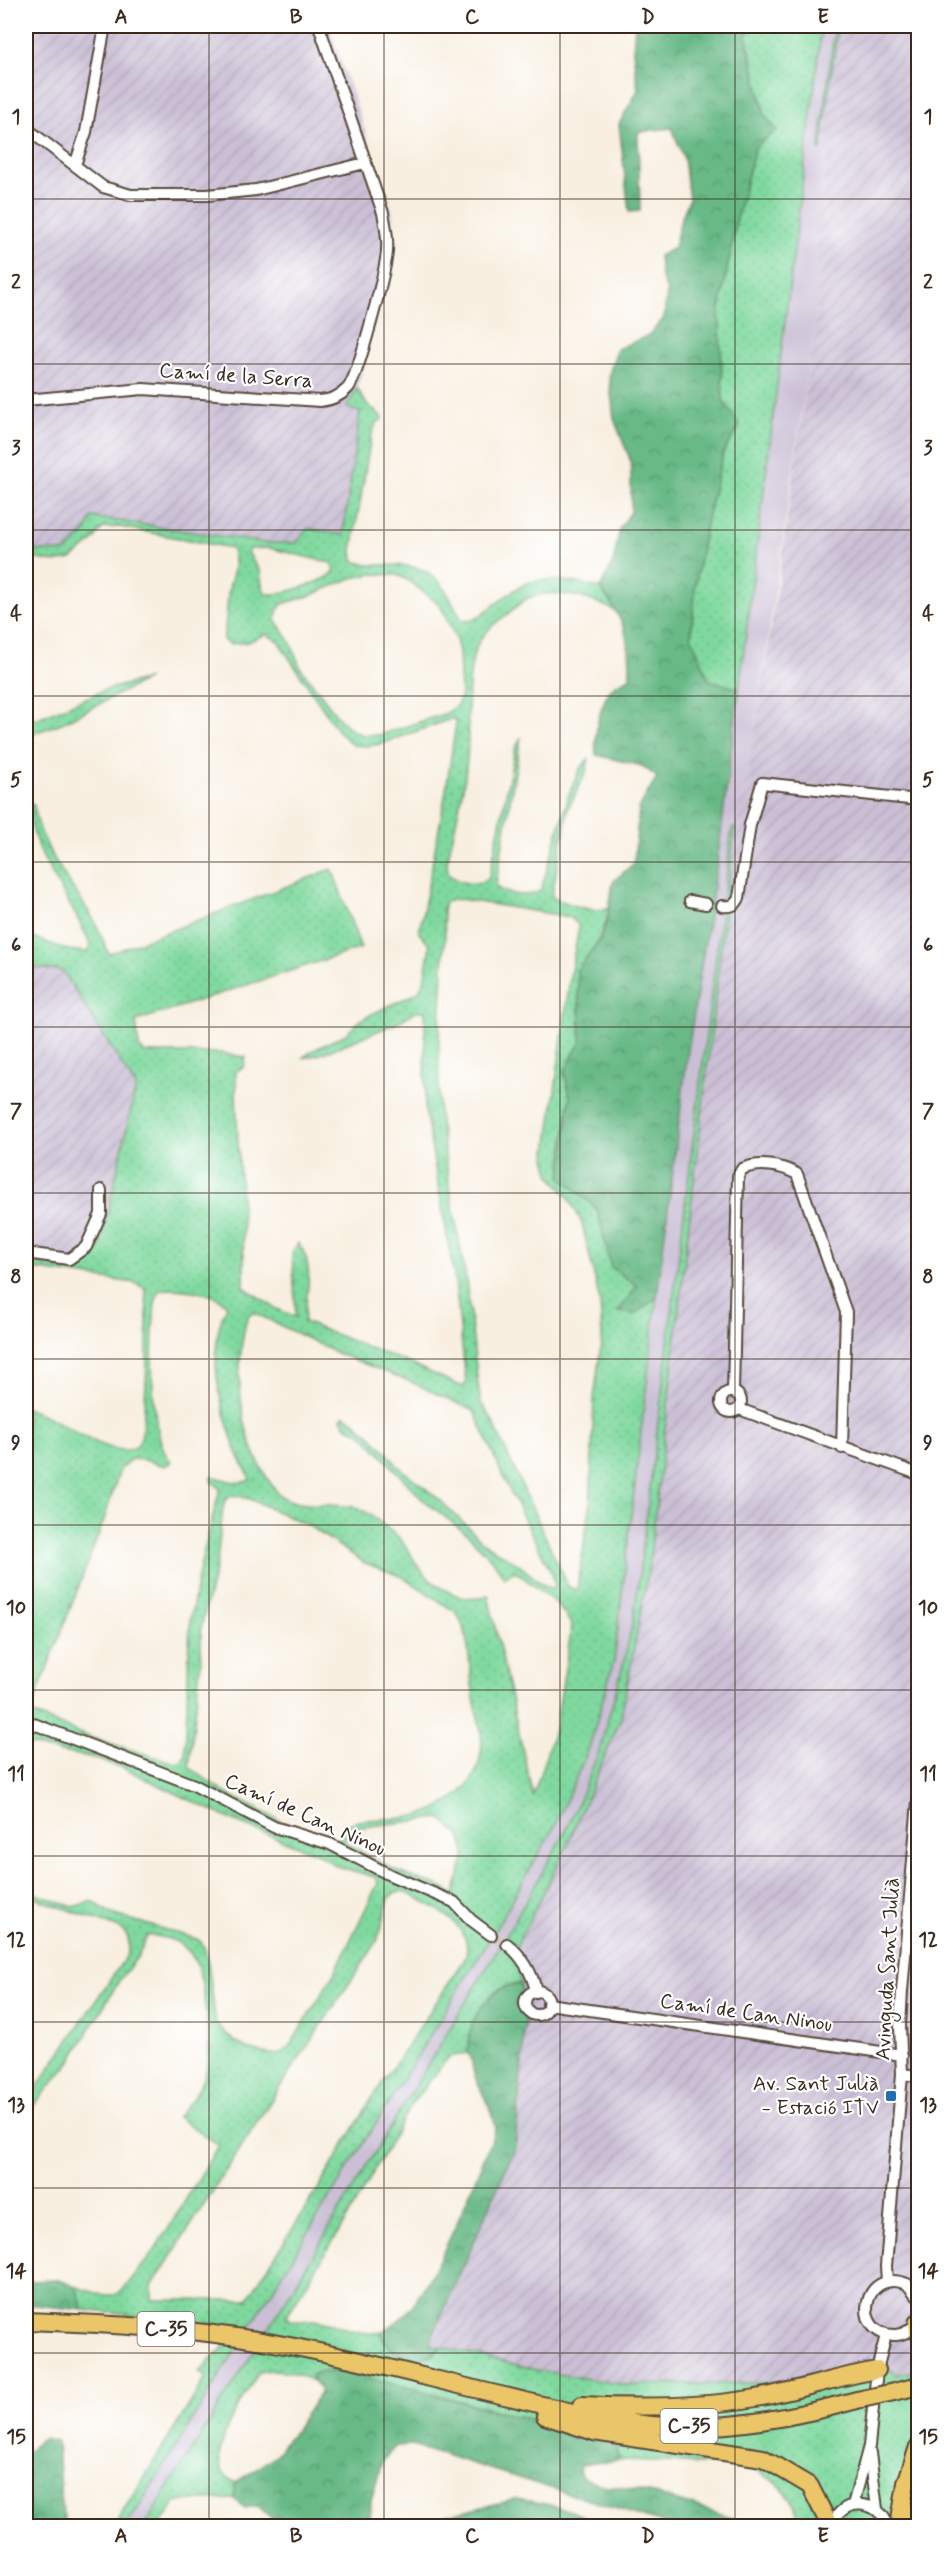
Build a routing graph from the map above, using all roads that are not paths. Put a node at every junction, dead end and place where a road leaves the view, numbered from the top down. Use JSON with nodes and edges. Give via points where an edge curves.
{"nodes":[{"id":1,"x":105,"y":26,"type":"edge"},
{"id":2,"x":319,"y":26,"type":"edge"},
{"id":3,"x":26,"y":128,"type":"edge"},
{"id":4,"x":365,"y":163,"type":"junction"},
{"id":5,"x":75,"y":165,"type":"junction"},
{"id":6,"x":26,"y":400,"type":"edge"},
{"id":7,"x":918,"y":800,"type":"edge"},
{"id":8,"x":690,"y":901,"type":"dead end"},
{"id":9,"x":706,"y":904,"type":"dead end"},
{"id":10,"x":722,"y":906,"type":"dead end"},
{"id":11,"x":100,"y":1190,"type":"dead end"},
{"id":12,"x":26,"y":1253,"type":"edge"},
{"id":13,"x":733,"y":1392,"type":"junction"},
{"id":14,"x":739,"y":1408,"type":"junction"},
{"id":15,"x":842,"y":1448,"type":"junction"},
{"id":16,"x":918,"y":1474,"type":"edge"},
{"id":17,"x":26,"y":1722,"type":"edge"},
{"id":18,"x":918,"y":1801,"type":"edge"},
{"id":19,"x":491,"y":1935,"type":"tunnel mouth"},
{"id":20,"x":507,"y":1944,"type":"tunnel mouth"},
{"id":21,"x":536,"y":1992,"type":"junction"},
{"id":22,"x":548,"y":2004,"type":"junction"},
{"id":23,"x":902,"y":2055,"type":"junction"},
{"id":24,"x":902,"y":2074,"type":"junction"},
{"id":25,"x":918,"y":2076,"type":"edge"},
{"id":26,"x":887,"y":2282,"type":"junction"},
{"id":27,"x":918,"y":2297,"type":"edge"},
{"id":28,"x":26,"y":2313,"type":"edge"},
{"id":29,"x":26,"y":2321,"type":"edge"},
{"id":30,"x":110,"y":2324,"type":"junction"},
{"id":31,"x":918,"y":2326,"type":"edge"},
{"id":32,"x":26,"y":2330,"type":"edge"},
{"id":33,"x":886,"y":2335,"type":"junction"},
{"id":34,"x":877,"y":2370,"type":"junction"},
{"id":35,"x":918,"y":2386,"type":"edge"},
{"id":36,"x":501,"y":2395,"type":"junction"},
{"id":37,"x":520,"y":2400,"type":"junction"},
{"id":38,"x":869,"y":2446,"type":"junction"},
{"id":39,"x":918,"y":2447,"type":"edge"},
{"id":40,"x":910,"y":2473,"type":"junction"},
{"id":41,"x":797,"y":2477,"type":"junction"},
{"id":42,"x":853,"y":2505,"type":"junction"},
{"id":43,"x":877,"y":2509,"type":"junction"},
{"id":44,"x":820,"y":2526,"type":"edge"},
{"id":45,"x":831,"y":2526,"type":"edge"},
{"id":46,"x":888,"y":2526,"type":"edge"},
{"id":47,"x":899,"y":2526,"type":"edge"},
{"id":48,"x":905,"y":2526,"type":"edge"}],
"edges":[{"from":1,"to":5,"type":"street","via":[[86,132]]},
{"from":2,"to":4,"type":"street","name":"Camí de la Serra"},
{"from":3,"to":5,"type":"street"},
{"from":4,"to":5,"type":"street","via":[[256,190],[163,196],[116,192]]},
{"from":4,"to":6,"type":"street","name":"Camí de la Serra","via":[[386,225],[386,260],[354,380],[340,395],[320,401],[143,389]]},
{"from":7,"to":10,"type":"street","via":[[762,783],[750,825],[739,898],[730,907]]},
{"from":8,"to":9,"type":"street"},
{"from":11,"to":12,"type":"street","via":[[100,1214],[86,1247],[69,1259]]},
{"from":13,"to":14,"type":"street","via":[[740,1398]]},
{"from":13,"to":14,"type":"street","via":[[723,1395],[721,1406],[729,1412]]},
{"from":13,"to":15,"type":"street","via":[[738,1176],[750,1165],[778,1167],[797,1174],[846,1312]]},
{"from":14,"to":15,"type":"street"},
{"from":15,"to":16,"type":"street"},
{"from":17,"to":19,"type":"street","name":"Camí de Can Ninou","via":[[194,1785],[274,1827],[330,1844],[454,1902]]},
{"from":18,"to":23,"type":"street","name":"Avinguda Sant Julià","via":[[900,2026]]},
{"from":20,"to":21,"type":"street","via":[[519,1955]]},
{"from":21,"to":22,"type":"street","via":[[545,1995]]},
{"from":21,"to":22,"type":"street","via":[[525,2001],[528,2012],[539,2015]]},
{"from":22,"to":23,"type":"street","name":"Camí de Can Ninou"},
{"from":23,"to":24,"type":"street","name":"Avinguda Sant Julià"},
{"from":24,"to":25,"type":"street"},
{"from":24,"to":26,"type":"street","name":"Avinguda Sant Julià"},
{"from":26,"to":27,"type":"street","via":[[907,2284]]},
{"from":26,"to":33,"type":"street","via":[[874,2290],[867,2304],[869,2319]]},
{"from":28,"to":30,"type":"highway"},
{"from":29,"to":30,"type":"highway","number":"C-35"},
{"from":30,"to":32,"type":"highway"},
{"from":30,"to":36,"type":"highway","number":"C-35","via":[[278,2343]]},
{"from":31,"to":33,"type":"street","via":[[900,2335]]},
{"from":33,"to":34,"type":"street"},
{"from":34,"to":37,"type":"highway","via":[[758,2398],[683,2406],[596,2406]]},
{"from":34,"to":38,"type":"street"},
{"from":35,"to":37,"type":"highway","number":"C-35","bridge":true,"via":[[752,2423],[665,2426]]},
{"from":36,"to":37,"type":"highway","number":"C-35"},
{"from":36,"to":41,"type":"highway","via":[[536,2413],[594,2432],[763,2458]]},
{"from":38,"to":42,"type":"street"},
{"from":38,"to":43,"type":"street"},
{"from":39,"to":40,"type":"highway"},
{"from":40,"to":47,"type":"highway"},
{"from":40,"to":48,"type":"highway"},
{"from":41,"to":44,"type":"highway","via":[[813,2502]]},
{"from":41,"to":45,"type":"highway","via":[[810,2486]]},
{"from":42,"to":43,"type":"street"},
{"from":42,"to":45,"type":"street","via":[[838,2513]]},
{"from":43,"to":46,"type":"street"}]}
